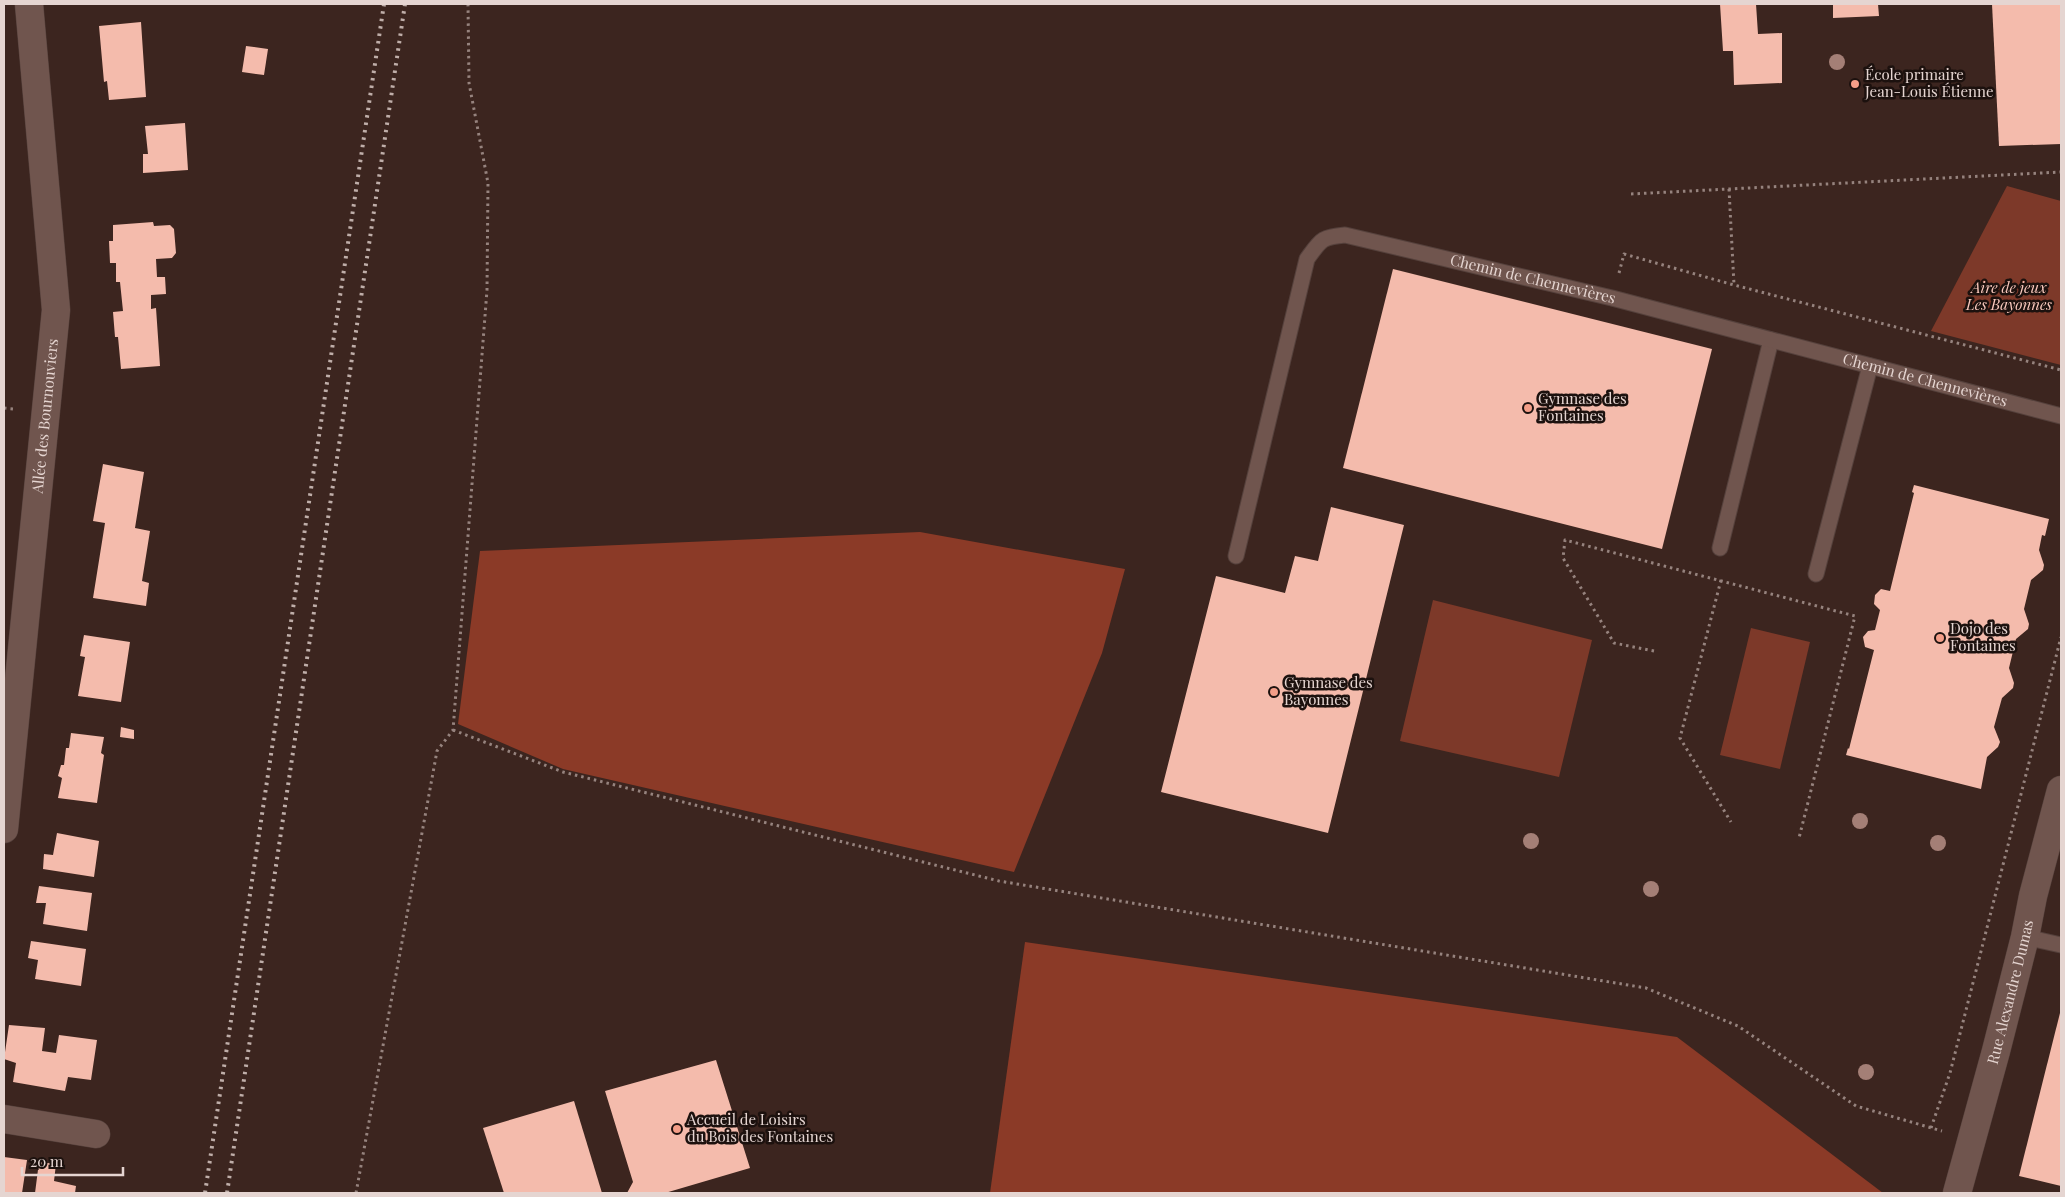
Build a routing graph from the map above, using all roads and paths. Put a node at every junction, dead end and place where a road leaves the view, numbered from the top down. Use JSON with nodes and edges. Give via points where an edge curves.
{"nodes":[{"id":1,"x":29,"y":4,"type":"edge"},
{"id":2,"x":468,"y":4,"type":"edge"},
{"id":3,"x":2061,"y":172,"type":"edge"},
{"id":4,"x":1729,"y":189,"type":"junction"},
{"id":5,"x":1631,"y":194,"type":"dead end"},
{"id":6,"x":1734,"y":285,"type":"junction"},
{"id":7,"x":1612,"y":298,"type":"junction"},
{"id":8,"x":1771,"y":340,"type":"junction"},
{"id":9,"x":1870,"y":366,"type":"junction"},
{"id":10,"x":2061,"y":370,"type":"edge"},
{"id":11,"x":2061,"y":416,"type":"edge"},
{"id":12,"x":1720,"y":548,"type":"dead end"},
{"id":13,"x":1236,"y":556,"type":"dead end"},
{"id":14,"x":1816,"y":574,"type":"dead end"},
{"id":15,"x":1721,"y":580,"type":"junction"},
{"id":16,"x":2061,"y":637,"type":"edge"},
{"id":17,"x":1654,"y":650,"type":"dead end"},
{"id":18,"x":453,"y":730,"type":"junction"},
{"id":19,"x":2061,"y":790,"type":"edge"},
{"id":20,"x":6,"y":795,"type":"edge"},
{"id":21,"x":1731,"y":822,"type":"dead end"},
{"id":22,"x":4,"y":829,"type":"edge"},
{"id":23,"x":1799,"y":838,"type":"dead end"},
{"id":24,"x":2024,"y":937,"type":"junction"},
{"id":25,"x":2061,"y":945,"type":"edge"},
{"id":26,"x":4,"y":1118,"type":"edge"},
{"id":27,"x":1931,"y":1128,"type":"junction"},
{"id":28,"x":96,"y":1134,"type":"dead end"},
{"id":29,"x":1971,"y":1138,"type":"junction"},
{"id":30,"x":356,"y":1193,"type":"edge"},
{"id":31,"x":1957,"y":1193,"type":"edge"}],
"edges":[{"from":1,"to":20,"type":"street","name":"Allée des Bournouviers","via":[[56,310]]},
{"from":2,"to":18,"type":"path","via":[[468,83],[488,183],[488,290]]},
{"from":3,"to":4,"type":"path"},
{"from":4,"to":5,"type":"path"},
{"from":4,"to":6,"type":"path"},
{"from":6,"to":7,"type":"path","via":[[1624,254]]},
{"from":6,"to":10,"type":"path"},
{"from":7,"to":8,"type":"lane","name":"Chemin de Chennevières"},
{"from":7,"to":13,"type":"lane","name":"Chemin de Chennevières","via":[[1345,235],[1327,237],[1317,244],[1308,259]]},
{"from":8,"to":9,"type":"lane","name":"Chemin de Chennevières"},
{"from":8,"to":12,"type":"lane"},
{"from":9,"to":11,"type":"lane","name":"Chemin de Chennevières"},
{"from":9,"to":14,"type":"lane"},
{"from":15,"to":17,"type":"path","via":[[1566,540],[1563,558],[1614,643]]},
{"from":15,"to":21,"type":"path","via":[[1680,738]]},
{"from":15,"to":23,"type":"path","via":[[1855,616]]},
{"from":16,"to":27,"type":"path","via":[[1950,1074]]},
{"from":18,"to":27,"type":"path","via":[[563,772],[999,881],[1646,988],[1738,1026],[1856,1106]]},
{"from":18,"to":30,"type":"path","via":[[437,751]]},
{"from":19,"to":24,"type":"street","name":"Rue Alexandre Dumas"},
{"from":20,"to":22,"type":"street","name":"Allée des Bournouviers"},
{"from":24,"to":25,"type":"lane"},
{"from":24,"to":29,"type":"street","name":"Rue Alexandre Dumas"},
{"from":26,"to":28,"type":"street"},
{"from":27,"to":29,"type":"path"},
{"from":29,"to":31,"type":"street","name":"Rue Alexandre Dumas"}]}
